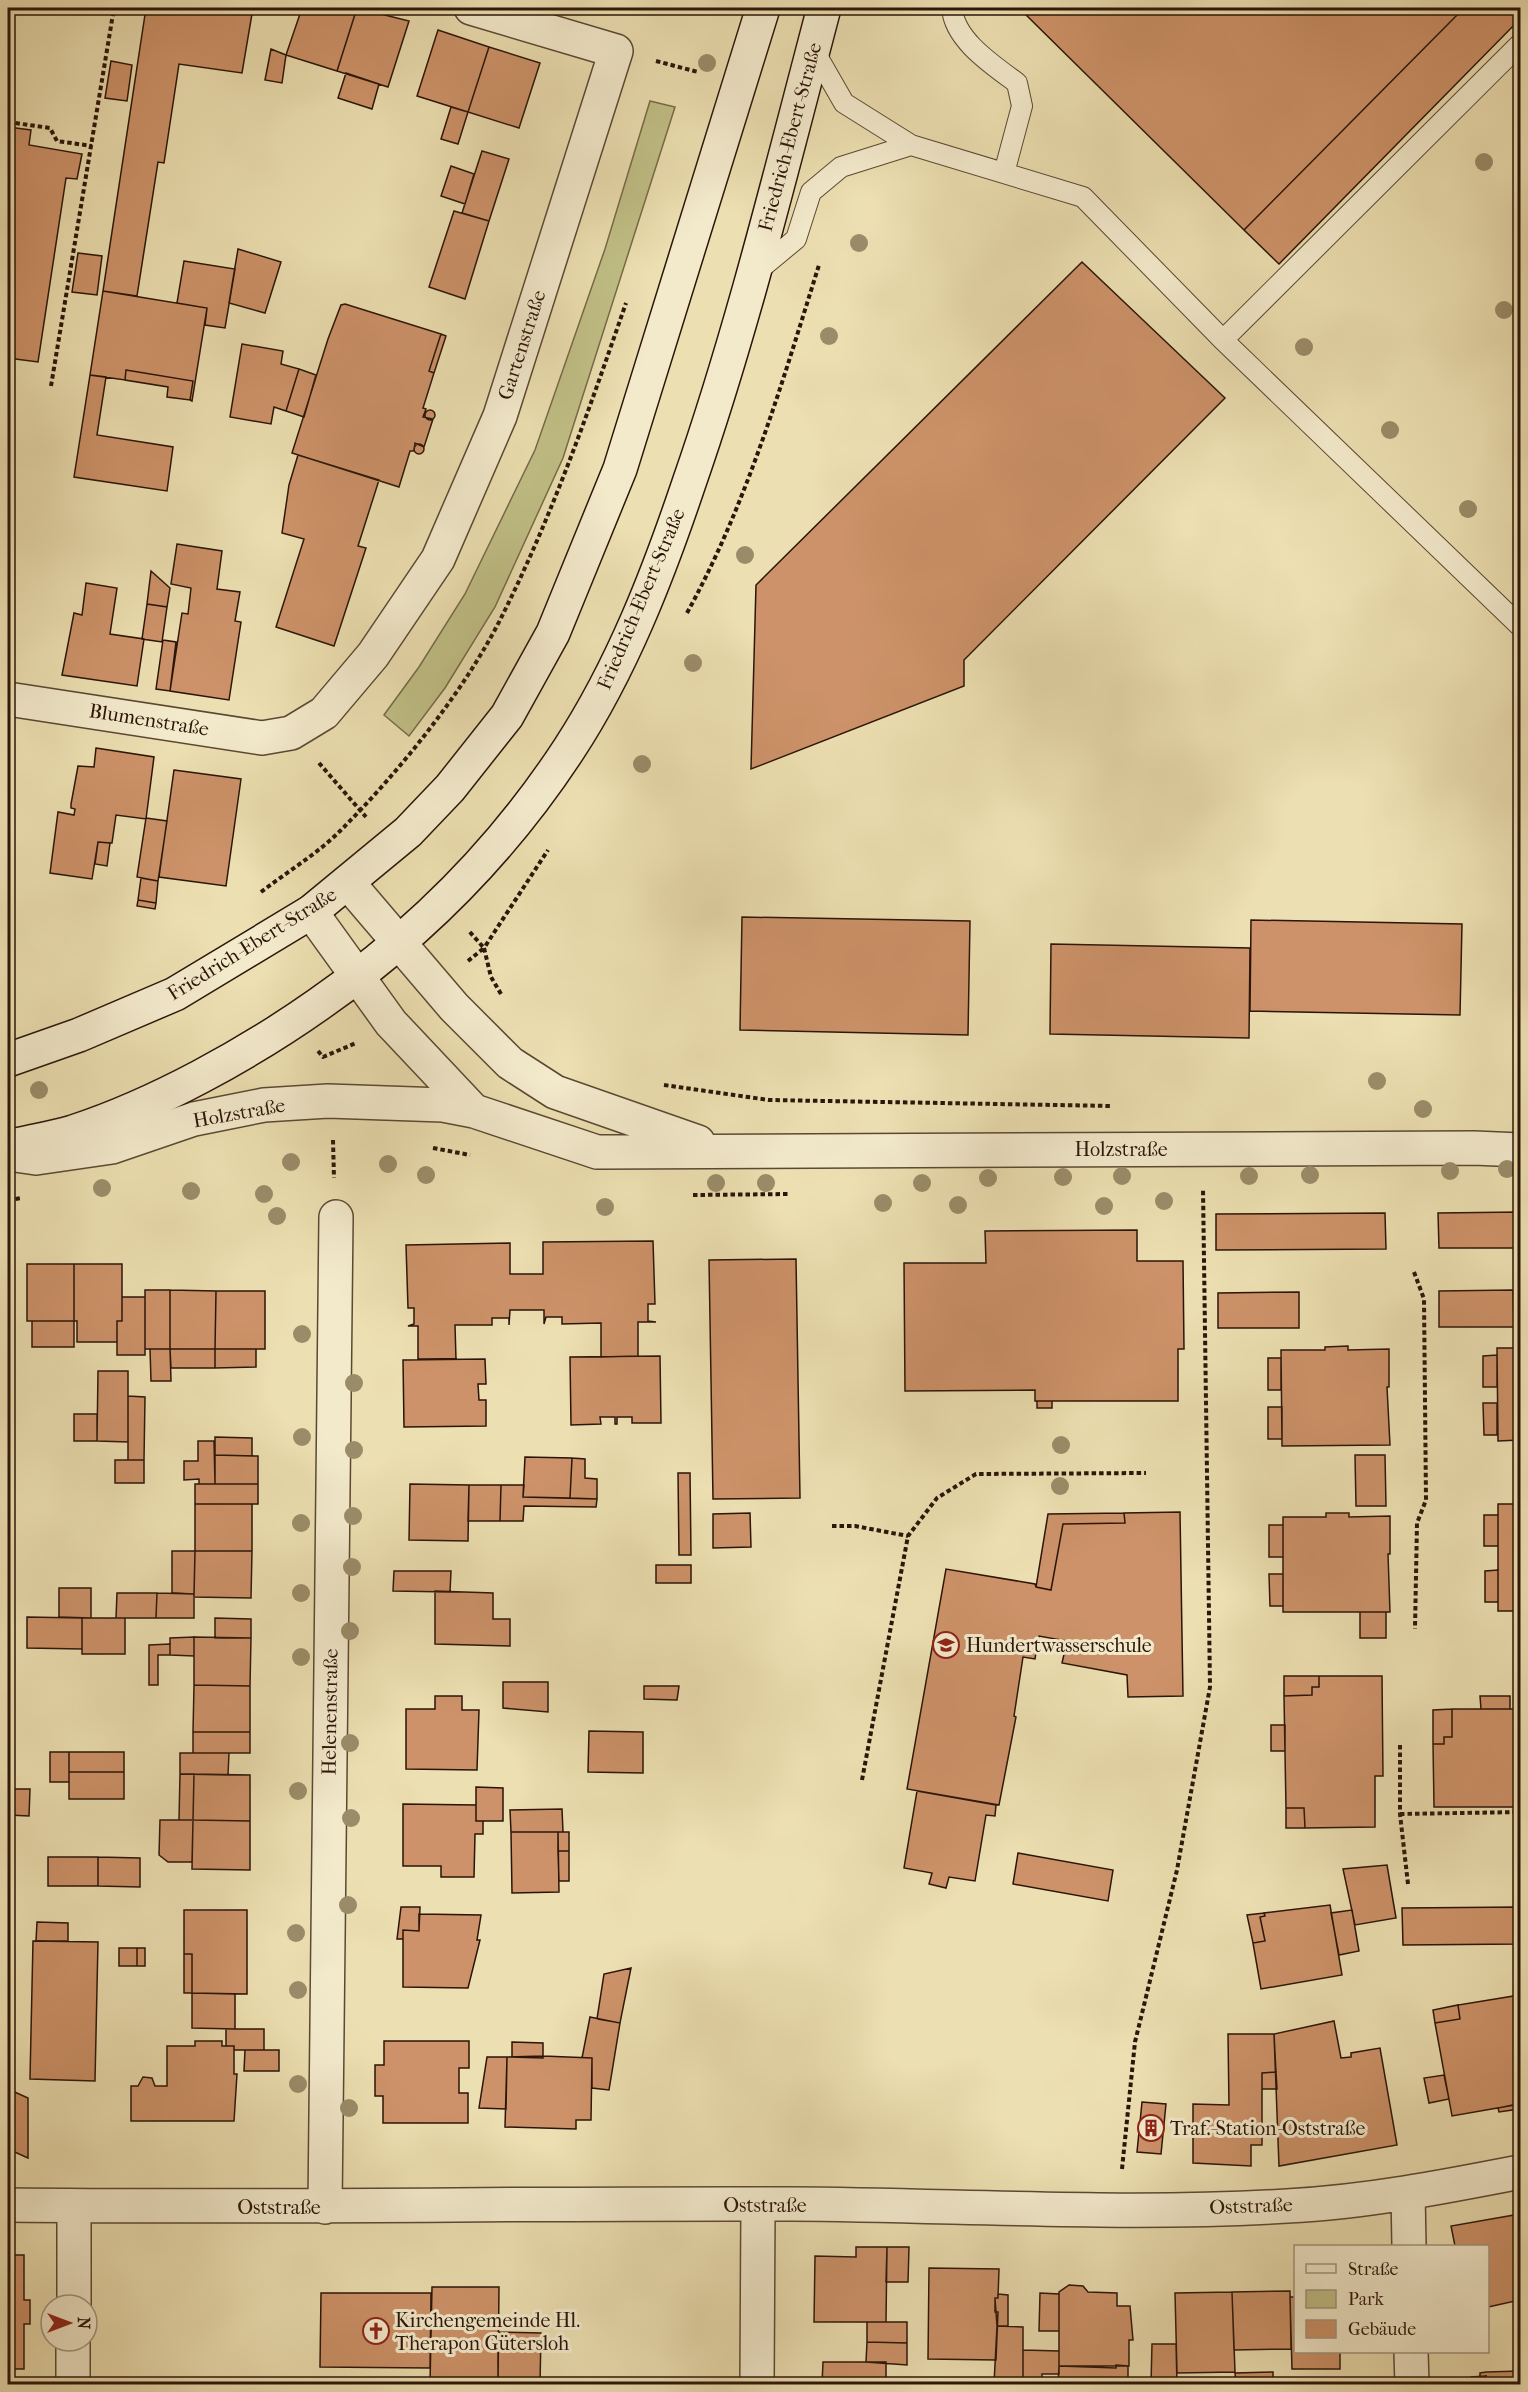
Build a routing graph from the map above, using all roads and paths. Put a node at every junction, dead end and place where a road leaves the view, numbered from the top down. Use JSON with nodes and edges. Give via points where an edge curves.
{"nodes":[{"id":1,"x":114,"y":8,"type":"edge"},
{"id":2,"x":471,"y":8,"type":"edge"},
{"id":3,"x":763,"y":8,"type":"edge"},
{"id":4,"x":824,"y":8,"type":"edge"},
{"id":5,"x":952,"y":8,"type":"edge"},
{"id":6,"x":1521,"y":44,"type":"edge"},
{"id":7,"x":813,"y":49,"type":"junction"},
{"id":8,"x":8,"y":122,"type":"edge"},
{"id":9,"x":911,"y":145,"type":"junction"},
{"id":10,"x":92,"y":146,"type":"junction"},
{"id":11,"x":1004,"y":173,"type":"junction"},
{"id":12,"x":754,"y":274,"type":"junction"},
{"id":13,"x":1223,"y":340,"type":"junction"},
{"id":14,"x":51,"y":386,"type":"dead end"},
{"id":15,"x":1521,"y":627,"type":"edge"},
{"id":16,"x":8,"y":699,"type":"edge"},
{"id":17,"x":291,"y":733,"type":"junction"},
{"id":18,"x":360,"y":810,"type":"dead end"},
{"id":19,"x":349,"y":884,"type":"junction"},
{"id":20,"x":311,"y":912,"type":"junction"},
{"id":21,"x":474,"y":937,"type":"dead end"},
{"id":22,"x":399,"y":944,"type":"junction"},
{"id":23,"x":484,"y":948,"type":"junction"},
{"id":24,"x":474,"y":956,"type":"dead end"},
{"id":25,"x":358,"y":977,"type":"junction"},
{"id":26,"x":502,"y":996,"type":"dead end"},
{"id":27,"x":365,"y":1040,"type":"dead end"},
{"id":28,"x":316,"y":1049,"type":"dead end"},
{"id":29,"x":8,"y":1060,"type":"edge"},
{"id":30,"x":655,"y":1083,"type":"dead end"},
{"id":31,"x":1113,"y":1106,"type":"dead end"},
{"id":32,"x":474,"y":1111,"type":"junction"},
{"id":33,"x":332,"y":1132,"type":"dead end"},
{"id":34,"x":8,"y":1147,"type":"edge"},
{"id":35,"x":722,"y":1150,"type":"junction"},
{"id":36,"x":1521,"y":1150,"type":"edge"},
{"id":37,"x":8,"y":1154,"type":"edge"},
{"id":38,"x":1203,"y":1200,"type":"dead end"},
{"id":39,"x":336,"y":1217,"type":"joint"},
{"id":40,"x":1414,"y":1272,"type":"dead end"},
{"id":41,"x":1146,"y":1473,"type":"dead end"},
{"id":42,"x":832,"y":1526,"type":"dead end"},
{"id":43,"x":908,"y":1536,"type":"junction"},
{"id":44,"x":1415,"y":1629,"type":"dead end"},
{"id":45,"x":1400,"y":1745,"type":"dead end"},
{"id":46,"x":862,"y":1780,"type":"dead end"},
{"id":47,"x":1521,"y":1812,"type":"edge"},
{"id":48,"x":1400,"y":1814,"type":"junction"},
{"id":49,"x":1408,"y":1884,"type":"dead end"},
{"id":50,"x":1521,"y":2172,"type":"edge"},
{"id":51,"x":1408,"y":2193,"type":"junction"},
{"id":52,"x":8,"y":2205,"type":"edge"},
{"id":53,"x":758,"y":2205,"type":"junction"},
{"id":54,"x":74,"y":2206,"type":"junction"},
{"id":55,"x":325,"y":2207,"type":"junction"},
{"id":56,"x":1119,"y":2209,"type":"junction"},
{"id":57,"x":1409,"y":2245,"type":"edge"},
{"id":58,"x":74,"y":2293,"type":"edge"},
{"id":59,"x":73,"y":2353,"type":"edge"},
{"id":60,"x":1411,"y":2353,"type":"edge"},
{"id":61,"x":73,"y":2385,"type":"edge"},
{"id":62,"x":757,"y":2385,"type":"edge"},
{"id":63,"x":1412,"y":2385,"type":"edge"}],
"edges":[{"from":1,"to":10,"type":"path"},
{"from":2,"to":17,"type":"street","name":"Gartenstraße","via":[[616,51],[500,416],[438,559],[366,663],[324,713]]},
{"from":3,"to":19,"type":"street","name":"Friedrich-Ebert-Straße","via":[[621,469],[553,633],[507,716],[450,788],[393,847]]},
{"from":4,"to":7,"type":"street","name":"Friedrich-Ebert-Straße"},
{"from":5,"to":11,"type":"lane","via":[[953,19],[980,55],[1017,83],[1022,106]]},
{"from":6,"to":13,"type":"lane"},
{"from":7,"to":9,"type":"lane","via":[[844,103]]},
{"from":7,"to":12,"type":"street","name":"Friedrich-Ebert-Straße"},
{"from":8,"to":10,"type":"path","via":[[51,128],[57,141]]},
{"from":9,"to":11,"type":"lane"},
{"from":9,"to":12,"type":"lane","via":[[841,166],[811,192],[796,239]]},
{"from":10,"to":14,"type":"path"},
{"from":11,"to":13,"type":"lane","via":[[1083,197]]},
{"from":12,"to":22,"type":"street","name":"Friedrich-Ebert-Straße","via":[[707,433],[669,541],[616,667],[569,750],[502,839],[444,904]]},
{"from":13,"to":15,"type":"lane"},
{"from":16,"to":17,"type":"street","name":"Blumenstraße","via":[[262,738]]},
{"from":17,"to":18,"type":"path"},
{"from":19,"to":20,"type":"street","name":"Friedrich-Ebert-Straße"},
{"from":19,"to":22,"type":"street","name":"Holzstraße"},
{"from":20,"to":25,"type":"street","name":"Holzstraße"},
{"from":20,"to":29,"type":"street","name":"Friedrich-Ebert-Straße","via":[[175,994]]},
{"from":21,"to":23,"type":"path"},
{"from":22,"to":25,"type":"street","name":"Friedrich-Ebert-Straße"},
{"from":22,"to":35,"type":"street","name":"Holzstraße","via":[[510,1064],[555,1092]]},
{"from":23,"to":24,"type":"path"},
{"from":23,"to":26,"type":"path","via":[[491,977]]},
{"from":25,"to":32,"type":"street","name":"Holzstraße","via":[[391,1023]]},
{"from":25,"to":34,"type":"street","name":"Friedrich-Ebert-Straße","via":[[255,1047],[134,1108],[72,1132]]},
{"from":27,"to":28,"type":"path","via":[[323,1057]]},
{"from":30,"to":31,"type":"path","via":[[769,1100]]},
{"from":32,"to":35,"type":"street","name":"Holzstraße","via":[[597,1152]]},
{"from":32,"to":37,"type":"street","name":"Holzstraße","via":[[443,1105],[275,1104],[194,1119],[112,1147],[36,1158]]},
{"from":33,"to":39,"type":"path"},
{"from":35,"to":36,"type":"street","name":"Holzstraße"},
{"from":38,"to":56,"type":"path","via":[[1210,1688],[1177,1870],[1135,2042]]},
{"from":39,"to":55,"type":"street","name":"Helenenstraße"},
{"from":40,"to":44,"type":"path","via":[[1424,1299],[1426,1488],[1417,1523]]},
{"from":41,"to":43,"type":"path","via":[[975,1474],[937,1498]]},
{"from":42,"to":43,"type":"path","via":[[855,1526]]},
{"from":43,"to":46,"type":"path"},
{"from":45,"to":48,"type":"path"},
{"from":47,"to":48,"type":"path"},
{"from":48,"to":49,"type":"path"},
{"from":50,"to":51,"type":"street","name":"Oststraße"},
{"from":51,"to":56,"type":"street","name":"Oststraße","via":[[1288,2206]]},
{"from":51,"to":57,"type":"street"},
{"from":52,"to":54,"type":"street","name":"Oststraße"},
{"from":53,"to":55,"type":"street","name":"Oststraße"},
{"from":53,"to":56,"type":"street","name":"Oststraße"},
{"from":53,"to":62,"type":"street"},
{"from":54,"to":55,"type":"street","name":"Oststraße"},
{"from":54,"to":58,"type":"street"},
{"from":59,"to":61,"type":"street"},
{"from":60,"to":63,"type":"street"}]}
